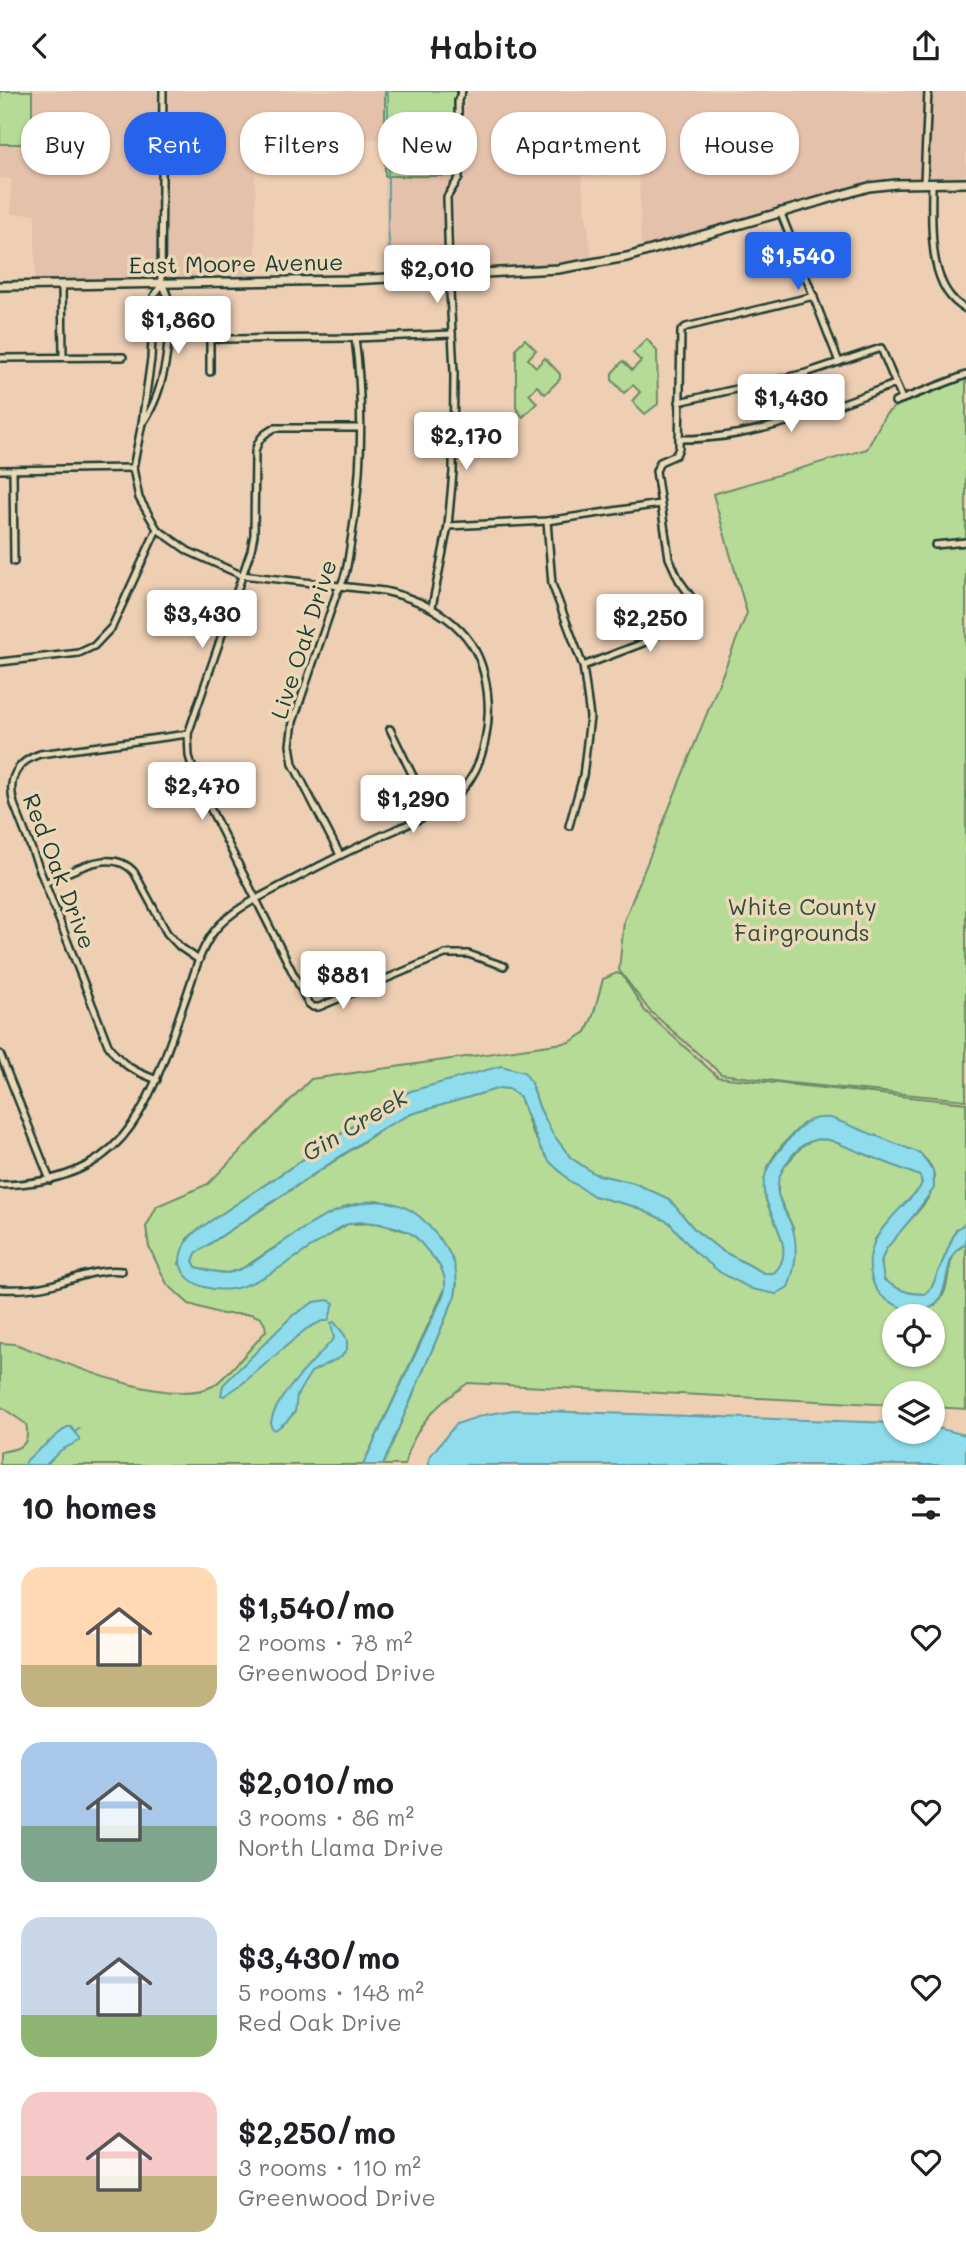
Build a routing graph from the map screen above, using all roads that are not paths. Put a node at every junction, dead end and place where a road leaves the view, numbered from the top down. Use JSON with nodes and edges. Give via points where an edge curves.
{"nodes":[{"id":1,"x":163,"y":91,"type":"edge"},
{"id":2,"x":462,"y":91,"type":"edge"},
{"id":3,"x":928,"y":91,"type":"edge"},
{"id":4,"x":928,"y":183,"type":"junction"},
{"id":5,"x":966,"y":183,"type":"edge"},
{"id":6,"x":780,"y":211,"type":"junction"},
{"id":7,"x":449,"y":276,"type":"junction"},
{"id":8,"x":162,"y":284,"type":"junction"},
{"id":9,"x":62,"y":285,"type":"junction"},
{"id":10,"x":0,"y":286,"type":"edge"},
{"id":11,"x":814,"y":296,"type":"junction"},
{"id":12,"x":966,"y":309,"type":"edge"},
{"id":13,"x":452,"y":334,"type":"junction"},
{"id":14,"x":355,"y":338,"type":"junction"},
{"id":15,"x":63,"y":357,"type":"junction"},
{"id":16,"x":123,"y":357,"type":"dead end"},
{"id":17,"x":0,"y":358,"type":"edge"},
{"id":18,"x":839,"y":362,"type":"junction"},
{"id":19,"x":210,"y":372,"type":"dead end"},
{"id":20,"x":966,"y":375,"type":"edge"},
{"id":21,"x":895,"y":384,"type":"junction"},
{"id":22,"x":902,"y":399,"type":"junction"},
{"id":23,"x":679,"y":402,"type":"junction"},
{"id":24,"x":895,"y":402,"type":"dead end"},
{"id":25,"x":142,"y":423,"type":"junction"},
{"id":26,"x":360,"y":428,"type":"junction"},
{"id":27,"x":679,"y":439,"type":"junction"},
{"id":28,"x":133,"y":468,"type":"junction"},
{"id":29,"x":0,"y":470,"type":"edge"},
{"id":30,"x":13,"y":470,"type":"junction"},
{"id":31,"x":660,"y":504,"type":"junction"},
{"id":32,"x":547,"y":521,"type":"junction"},
{"id":33,"x":448,"y":526,"type":"junction"},
{"id":34,"x":157,"y":529,"type":"junction"},
{"id":35,"x":966,"y":541,"type":"edge"},
{"id":36,"x":935,"y":545,"type":"dead end"},
{"id":37,"x":14,"y":562,"type":"dead end"},
{"id":38,"x":241,"y":575,"type":"junction"},
{"id":39,"x":341,"y":586,"type":"junction"},
{"id":40,"x":432,"y":607,"type":"junction"},
{"id":41,"x":0,"y":661,"type":"edge"},
{"id":42,"x":583,"y":666,"type":"junction"},
{"id":43,"x":390,"y":729,"type":"dead end"},
{"id":44,"x":188,"y":734,"type":"junction"},
{"id":45,"x":431,"y":813,"type":"junction"},
{"id":46,"x":569,"y":826,"type":"dead end"},
{"id":47,"x":340,"y":855,"type":"junction"},
{"id":48,"x":45,"y":883,"type":"junction"},
{"id":49,"x":255,"y":900,"type":"junction"},
{"id":50,"x":200,"y":960,"type":"junction"},
{"id":51,"x":505,"y":966,"type":"dead end"},
{"id":52,"x":0,"y":1054,"type":"edge"},
{"id":53,"x":157,"y":1080,"type":"junction"},
{"id":54,"x":50,"y":1180,"type":"junction"},
{"id":55,"x":0,"y":1185,"type":"edge"},
{"id":56,"x":122,"y":1271,"type":"dead end"},
{"id":57,"x":0,"y":1289,"type":"edge"}],
"edges":[{"from":1,"to":8,"type":"street"},
{"from":2,"to":7,"type":"street","via":[[458,100],[459,178],[447,197]]},
{"from":3,"to":4,"type":"street"},
{"from":4,"to":5,"type":"street","name":"East Moore Avenue"},
{"from":4,"to":6,"type":"street","name":"East Moore Avenue","via":[[869,187]]},
{"from":4,"to":12,"type":"street","via":[[933,254],[951,298]]},
{"from":6,"to":7,"type":"street","name":"East Moore Avenue","via":[[612,260],[558,269]]},
{"from":6,"to":11,"type":"street"},
{"from":7,"to":8,"type":"street","name":"East Moore Avenue"},
{"from":7,"to":13,"type":"street"},
{"from":8,"to":9,"type":"street","name":"East Moore Avenue"},
{"from":8,"to":25,"type":"street","via":[[155,296]]},
{"from":8,"to":25,"type":"street","via":[[168,296],[167,345],[155,405]]},
{"from":9,"to":10,"type":"street","name":"East Moore Avenue"},
{"from":9,"to":15,"type":"street"},
{"from":11,"to":18,"type":"street"},
{"from":11,"to":23,"type":"street","via":[[686,327],[681,331]]},
{"from":13,"to":14,"type":"street"},
{"from":13,"to":33,"type":"street","via":[[453,472]]},
{"from":14,"to":19,"type":"street","via":[[210,339]]},
{"from":14,"to":26,"type":"street","name":"Live Oak Drive"},
{"from":15,"to":16,"type":"street"},
{"from":15,"to":17,"type":"street"},
{"from":18,"to":21,"type":"street","via":[[881,348]]},
{"from":18,"to":23,"type":"street"},
{"from":20,"to":22,"type":"street"},
{"from":21,"to":22,"type":"street"},
{"from":21,"to":27,"type":"street","via":[[802,418],[709,439]]},
{"from":22,"to":24,"type":"street"},
{"from":23,"to":27,"type":"street"},
{"from":25,"to":28,"type":"street"},
{"from":26,"to":38,"type":"street","via":[[275,428],[263,434],[255,452],[254,535]]},
{"from":26,"to":39,"type":"street","name":"Live Oak Drive","via":[[359,483]]},
{"from":27,"to":31,"type":"street","via":[[676,456],[657,465]]},
{"from":28,"to":30,"type":"street"},
{"from":28,"to":34,"type":"street","via":[[139,498]]},
{"from":29,"to":30,"type":"street"},
{"from":30,"to":37,"type":"street"},
{"from":31,"to":32,"type":"street"},
{"from":31,"to":42,"type":"street","via":[[669,558],[696,604],[651,640]]},
{"from":32,"to":33,"type":"street"},
{"from":32,"to":42,"type":"street","via":[[552,584]]},
{"from":33,"to":40,"type":"street"},
{"from":34,"to":38,"type":"street","via":[[188,551]]},
{"from":34,"to":41,"type":"street","via":[[112,627],[94,646],[79,653]]},
{"from":35,"to":36,"type":"street"},
{"from":38,"to":39,"type":"street"},
{"from":38,"to":44,"type":"street"},
{"from":39,"to":40,"type":"street","via":[[407,596]]},
{"from":39,"to":47,"type":"street","name":"Live Oak Drive","via":[[293,722],[290,745],[293,764]]},
{"from":40,"to":45,"type":"street","via":[[453,622],[479,657],[487,701],[484,751],[477,767],[451,801]]},
{"from":42,"to":46,"type":"street","via":[[589,728],[583,776]]},
{"from":43,"to":45,"type":"street"},
{"from":44,"to":48,"type":"street","name":"Red Oak Drive","via":[[40,754],[18,768],[11,782],[12,797]]},
{"from":44,"to":49,"type":"street","via":[[196,780]]},
{"from":45,"to":47,"type":"street"},
{"from":47,"to":49,"type":"street"},
{"from":48,"to":50,"type":"street","via":[[107,860],[127,864],[167,933]]},
{"from":48,"to":53,"type":"street","name":"Red Oak Drive","via":[[108,1045],[118,1060]]},
{"from":49,"to":50,"type":"street","via":[[215,930]]},
{"from":49,"to":51,"type":"street","via":[[313,1007],[445,954],[468,954]]},
{"from":50,"to":53,"type":"street"},
{"from":52,"to":54,"type":"street"},
{"from":53,"to":54,"type":"street","via":[[133,1126],[107,1152]]},
{"from":54,"to":55,"type":"street"},
{"from":56,"to":57,"type":"street","via":[[108,1269],[29,1289]]}]}
